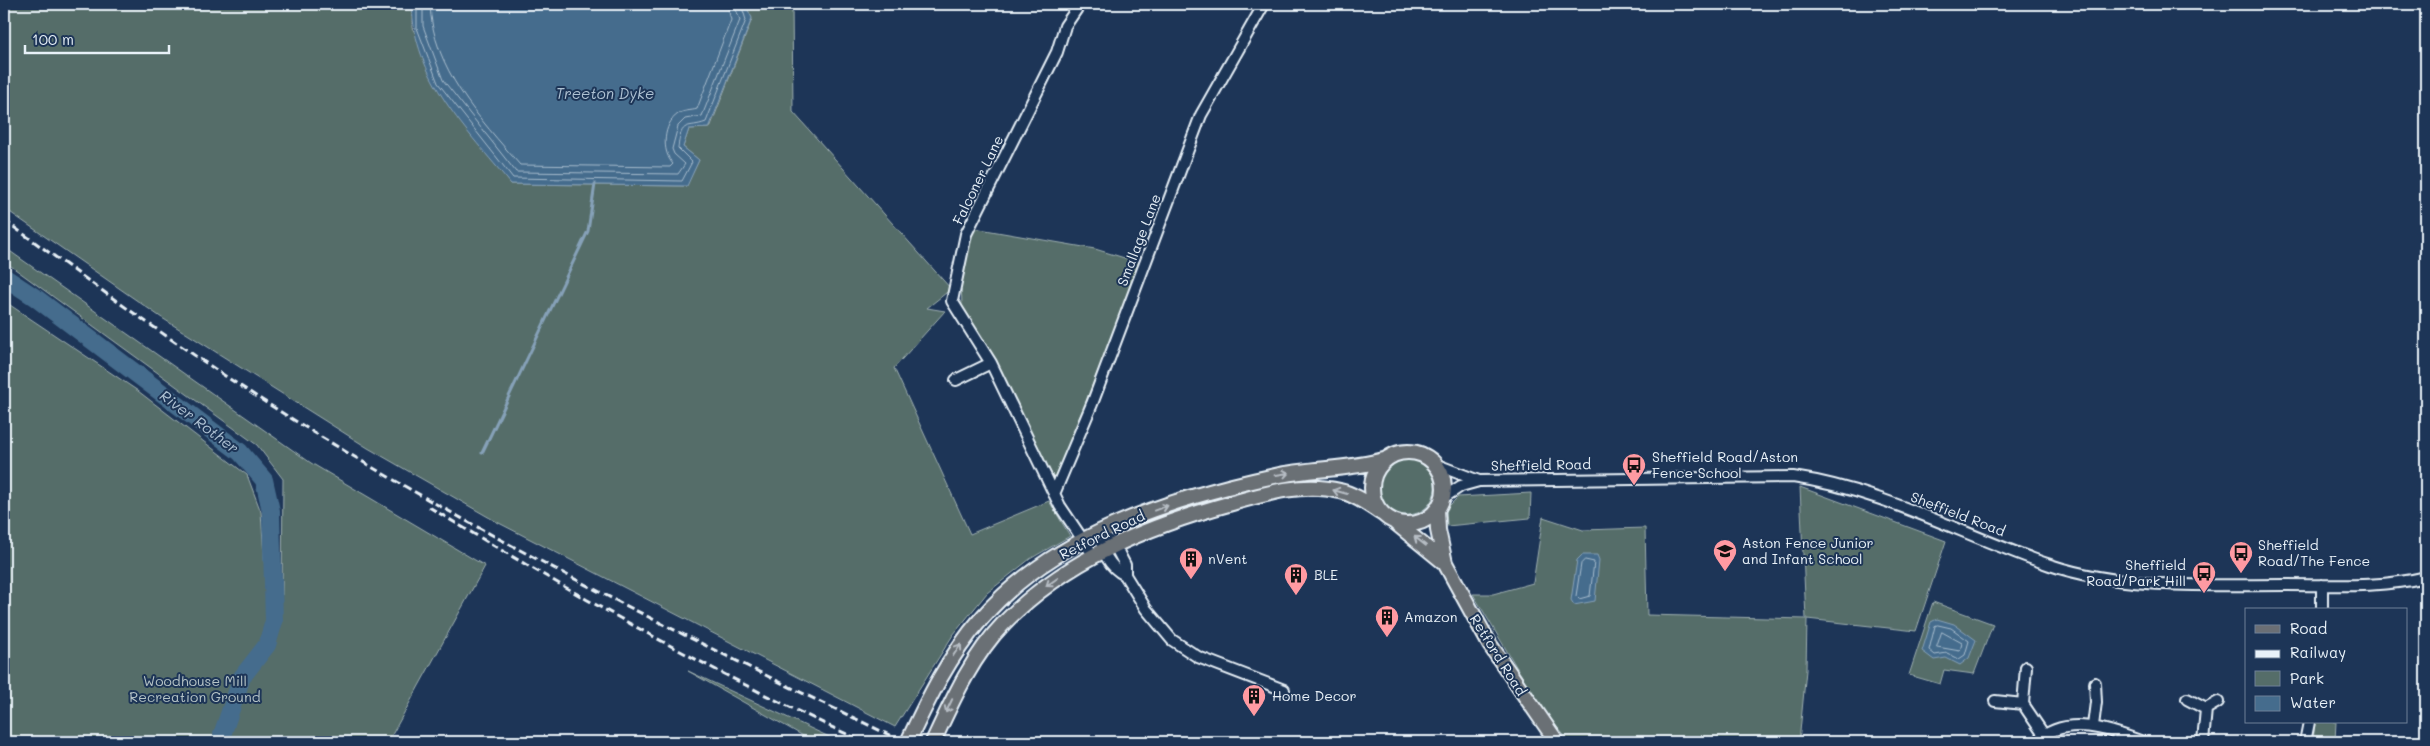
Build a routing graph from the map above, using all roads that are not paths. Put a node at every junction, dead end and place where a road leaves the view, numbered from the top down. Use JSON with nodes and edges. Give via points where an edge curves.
{"nodes":[{"id":1,"x":1080,"y":4,"type":"edge"},
{"id":2,"x":1264,"y":4,"type":"edge"},
{"id":3,"x":991,"y":363,"type":"junction"},
{"id":4,"x":956,"y":380,"type":"dead end"},
{"id":5,"x":1384,"y":460,"type":"junction"},
{"id":6,"x":1437,"y":465,"type":"junction"},
{"id":7,"x":1479,"y":480,"type":"junction"},
{"id":8,"x":1054,"y":494,"type":"junction"},
{"id":9,"x":1440,"y":503,"type":"junction"},
{"id":10,"x":1388,"y":518,"type":"junction"},
{"id":11,"x":1100,"y":533,"type":"junction"},
{"id":12,"x":1084,"y":541,"type":"junction"},
{"id":13,"x":1103,"y":550,"type":"junction"},
{"id":14,"x":1446,"y":563,"type":"junction"},
{"id":15,"x":2426,"y":577,"type":"edge"},
{"id":16,"x":2322,"y":585,"type":"junction"},
{"id":17,"x":2322,"y":608,"type":"edge"},
{"id":18,"x":2026,"y":667,"type":"dead end"},
{"id":19,"x":2095,"y":683,"type":"dead end"},
{"id":20,"x":1284,"y":690,"type":"dead end"},
{"id":21,"x":2188,"y":699,"type":"dead end"},
{"id":22,"x":1995,"y":702,"type":"dead end"},
{"id":23,"x":2218,"y":702,"type":"dead end"},
{"id":24,"x":2023,"y":704,"type":"junction"},
{"id":25,"x":2206,"y":709,"type":"junction"},
{"id":26,"x":2309,"y":724,"type":"edge"},
{"id":27,"x":2093,"y":726,"type":"junction"},
{"id":28,"x":935,"y":737,"type":"edge"},
{"id":29,"x":2041,"y":738,"type":"edge"},
{"id":30,"x":908,"y":742,"type":"edge"},
{"id":31,"x":1557,"y":742,"type":"edge"},
{"id":32,"x":2143,"y":742,"type":"edge"},
{"id":33,"x":2203,"y":742,"type":"edge"},
{"id":34,"x":2305,"y":742,"type":"edge"}],
"edges":[{"from":1,"to":3,"type":"street","name":"Falconer Lane","via":[[1065,26],[1056,52],[966,234],[952,304]]},
{"from":2,"to":8,"type":"street","name":"Smallage Lane","via":[[1201,115],[1092,404]]},
{"from":3,"to":4,"type":"street"},
{"from":3,"to":8,"type":"street","name":"Falconer Lane"},
{"from":5,"to":6,"type":"main road","via":[[1397,453],[1412,451],[1421,453]]},
{"from":5,"to":10,"type":"main road","via":[[1373,477],[1372,487],[1374,502]]},
{"from":11,"to":5,"type":"main road","name":"Retford Road","one_way":true,"via":[[1184,500],[1235,485],[1301,471]]},
{"from":6,"to":7,"type":"street","name":"Sheffield Road"},
{"from":6,"to":9,"type":"main road","via":[[1445,486]]},
{"from":7,"to":9,"type":"street","name":"Sheffield Road","via":[[1461,486]]},
{"from":7,"to":16,"type":"street","name":"Sheffield Road","via":[[1793,477],[1857,490],[2051,565],[2098,576],[2204,586]]},
{"from":8,"to":12,"type":"street","name":"Falconer Lane"},
{"from":9,"to":10,"type":"main road","via":[[1431,516],[1413,524]]},
{"from":9,"to":14,"type":"main road","name":"Retford Road","via":[[1438,530]]},
{"from":10,"to":13,"type":"main road","name":"Retford Road","one_way":true,"via":[[1342,491],[1296,488],[1199,512]]},
{"from":14,"to":10,"type":"main road","name":"Retford Road","one_way":true},
{"from":11,"to":12,"type":"main road","name":"Retford Road"},
{"from":11,"to":13,"type":"street"},
{"from":12,"to":13,"type":"street","name":"Falconer Lane"},
{"from":30,"to":12,"type":"main road","name":"Retford Road","one_way":true,"via":[[943,671],[984,615],[1022,580]]},
{"from":13,"to":20,"type":"street","name":"Falconer Lane","via":[[1125,565],[1125,575],[1146,609],[1172,640],[1198,657]]},
{"from":13,"to":28,"type":"main road","name":"Retford Road","one_way":true,"via":[[1050,582],[1002,624],[967,674]]},
{"from":14,"to":31,"type":"main road","name":"Retford Road","via":[[1490,645]]},
{"from":15,"to":16,"type":"street","name":"Sheffield Road","via":[[2370,585]]},
{"from":16,"to":17,"type":"street"},
{"from":18,"to":24,"type":"street"},
{"from":19,"to":27,"type":"street"},
{"from":21,"to":25,"type":"street"},
{"from":22,"to":24,"type":"street"},
{"from":23,"to":25,"type":"street"},
{"from":24,"to":29,"type":"street"},
{"from":25,"to":33,"type":"street"},
{"from":26,"to":34,"type":"street"},
{"from":27,"to":29,"type":"street","via":[[2067,727]]},
{"from":27,"to":32,"type":"street"}]}
